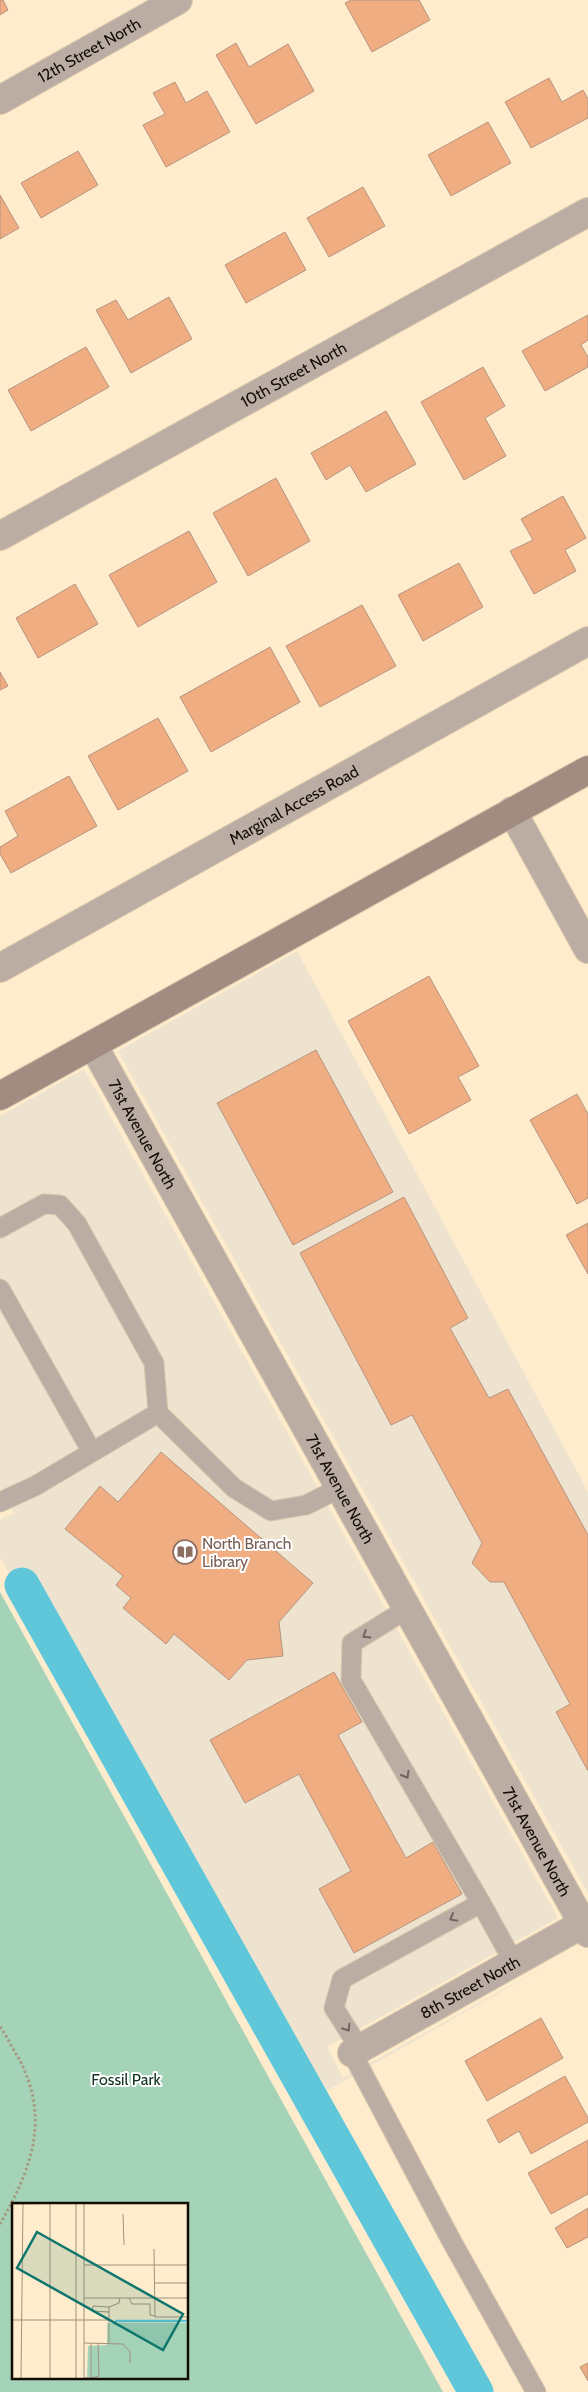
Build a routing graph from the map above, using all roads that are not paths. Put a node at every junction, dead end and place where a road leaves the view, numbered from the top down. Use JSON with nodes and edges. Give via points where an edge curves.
{"nodes":[{"id":1,"x":178,"y":0,"type":"edge"},
{"id":2,"x":0,"y":100,"type":"edge"},
{"id":3,"x":588,"y":212,"type":"edge"},
{"id":4,"x":0,"y":536,"type":"edge"},
{"id":5,"x":588,"y":641,"type":"edge"},
{"id":6,"x":588,"y":770,"type":"edge"},
{"id":7,"x":512,"y":812,"type":"junction"},
{"id":8,"x":588,"y":949,"type":"edge"},
{"id":9,"x":0,"y":968,"type":"edge"},
{"id":10,"x":93,"y":1045,"type":"junction"},
{"id":11,"x":0,"y":1096,"type":"edge"},
{"id":12,"x":0,"y":1228,"type":"edge"},
{"id":13,"x":0,"y":1289,"type":"edge"},
{"id":14,"x":158,"y":1413,"type":"junction"},
{"id":15,"x":92,"y":1452,"type":"junction"},
{"id":16,"x":340,"y":1488,"type":"junction"},
{"id":17,"x":0,"y":1502,"type":"edge"},
{"id":18,"x":407,"y":1609,"type":"junction"},
{"id":19,"x":481,"y":1903,"type":"junction"},
{"id":20,"x":586,"y":1926,"type":"edge"},
{"id":21,"x":514,"y":1963,"type":"junction"},
{"id":22,"x":356,"y":2051,"type":"junction"},
{"id":23,"x":536,"y":2392,"type":"edge"}],
"edges":[{"from":1,"to":2,"type":"street","name":"12th Street North"},
{"from":3,"to":4,"type":"street","name":"10th Street North"},
{"from":5,"to":9,"type":"street","name":"Marginal Access Road"},
{"from":6,"to":7,"type":"main road"},
{"from":7,"to":8,"type":"street"},
{"from":7,"to":10,"type":"main road"},
{"from":10,"to":11,"type":"main road"},
{"from":10,"to":16,"type":"street","name":"71st Avenue North"},
{"from":12,"to":14,"type":"lane","via":[[44,1204],[60,1205],[78,1224],[154,1363]]},
{"from":13,"to":15,"type":"lane"},
{"from":14,"to":15,"type":"lane"},
{"from":14,"to":16,"type":"lane","via":[[234,1488],[271,1511],[306,1505]]},
{"from":15,"to":17,"type":"lane","via":[[35,1486]]},
{"from":16,"to":18,"type":"street","name":"71st Avenue North"},
{"from":18,"to":19,"type":"lane","one_way":true,"via":[[352,1643],[351,1680]]},
{"from":18,"to":20,"type":"street","name":"71st Avenue North"},
{"from":19,"to":21,"type":"lane"},
{"from":19,"to":22,"type":"lane","one_way":true,"via":[[342,1979],[334,2008]]},
{"from":20,"to":21,"type":"street","name":"8th Street North"},
{"from":21,"to":22,"type":"street","name":"8th Street North"},
{"from":22,"to":23,"type":"lane","via":[[451,2240]]}]}
